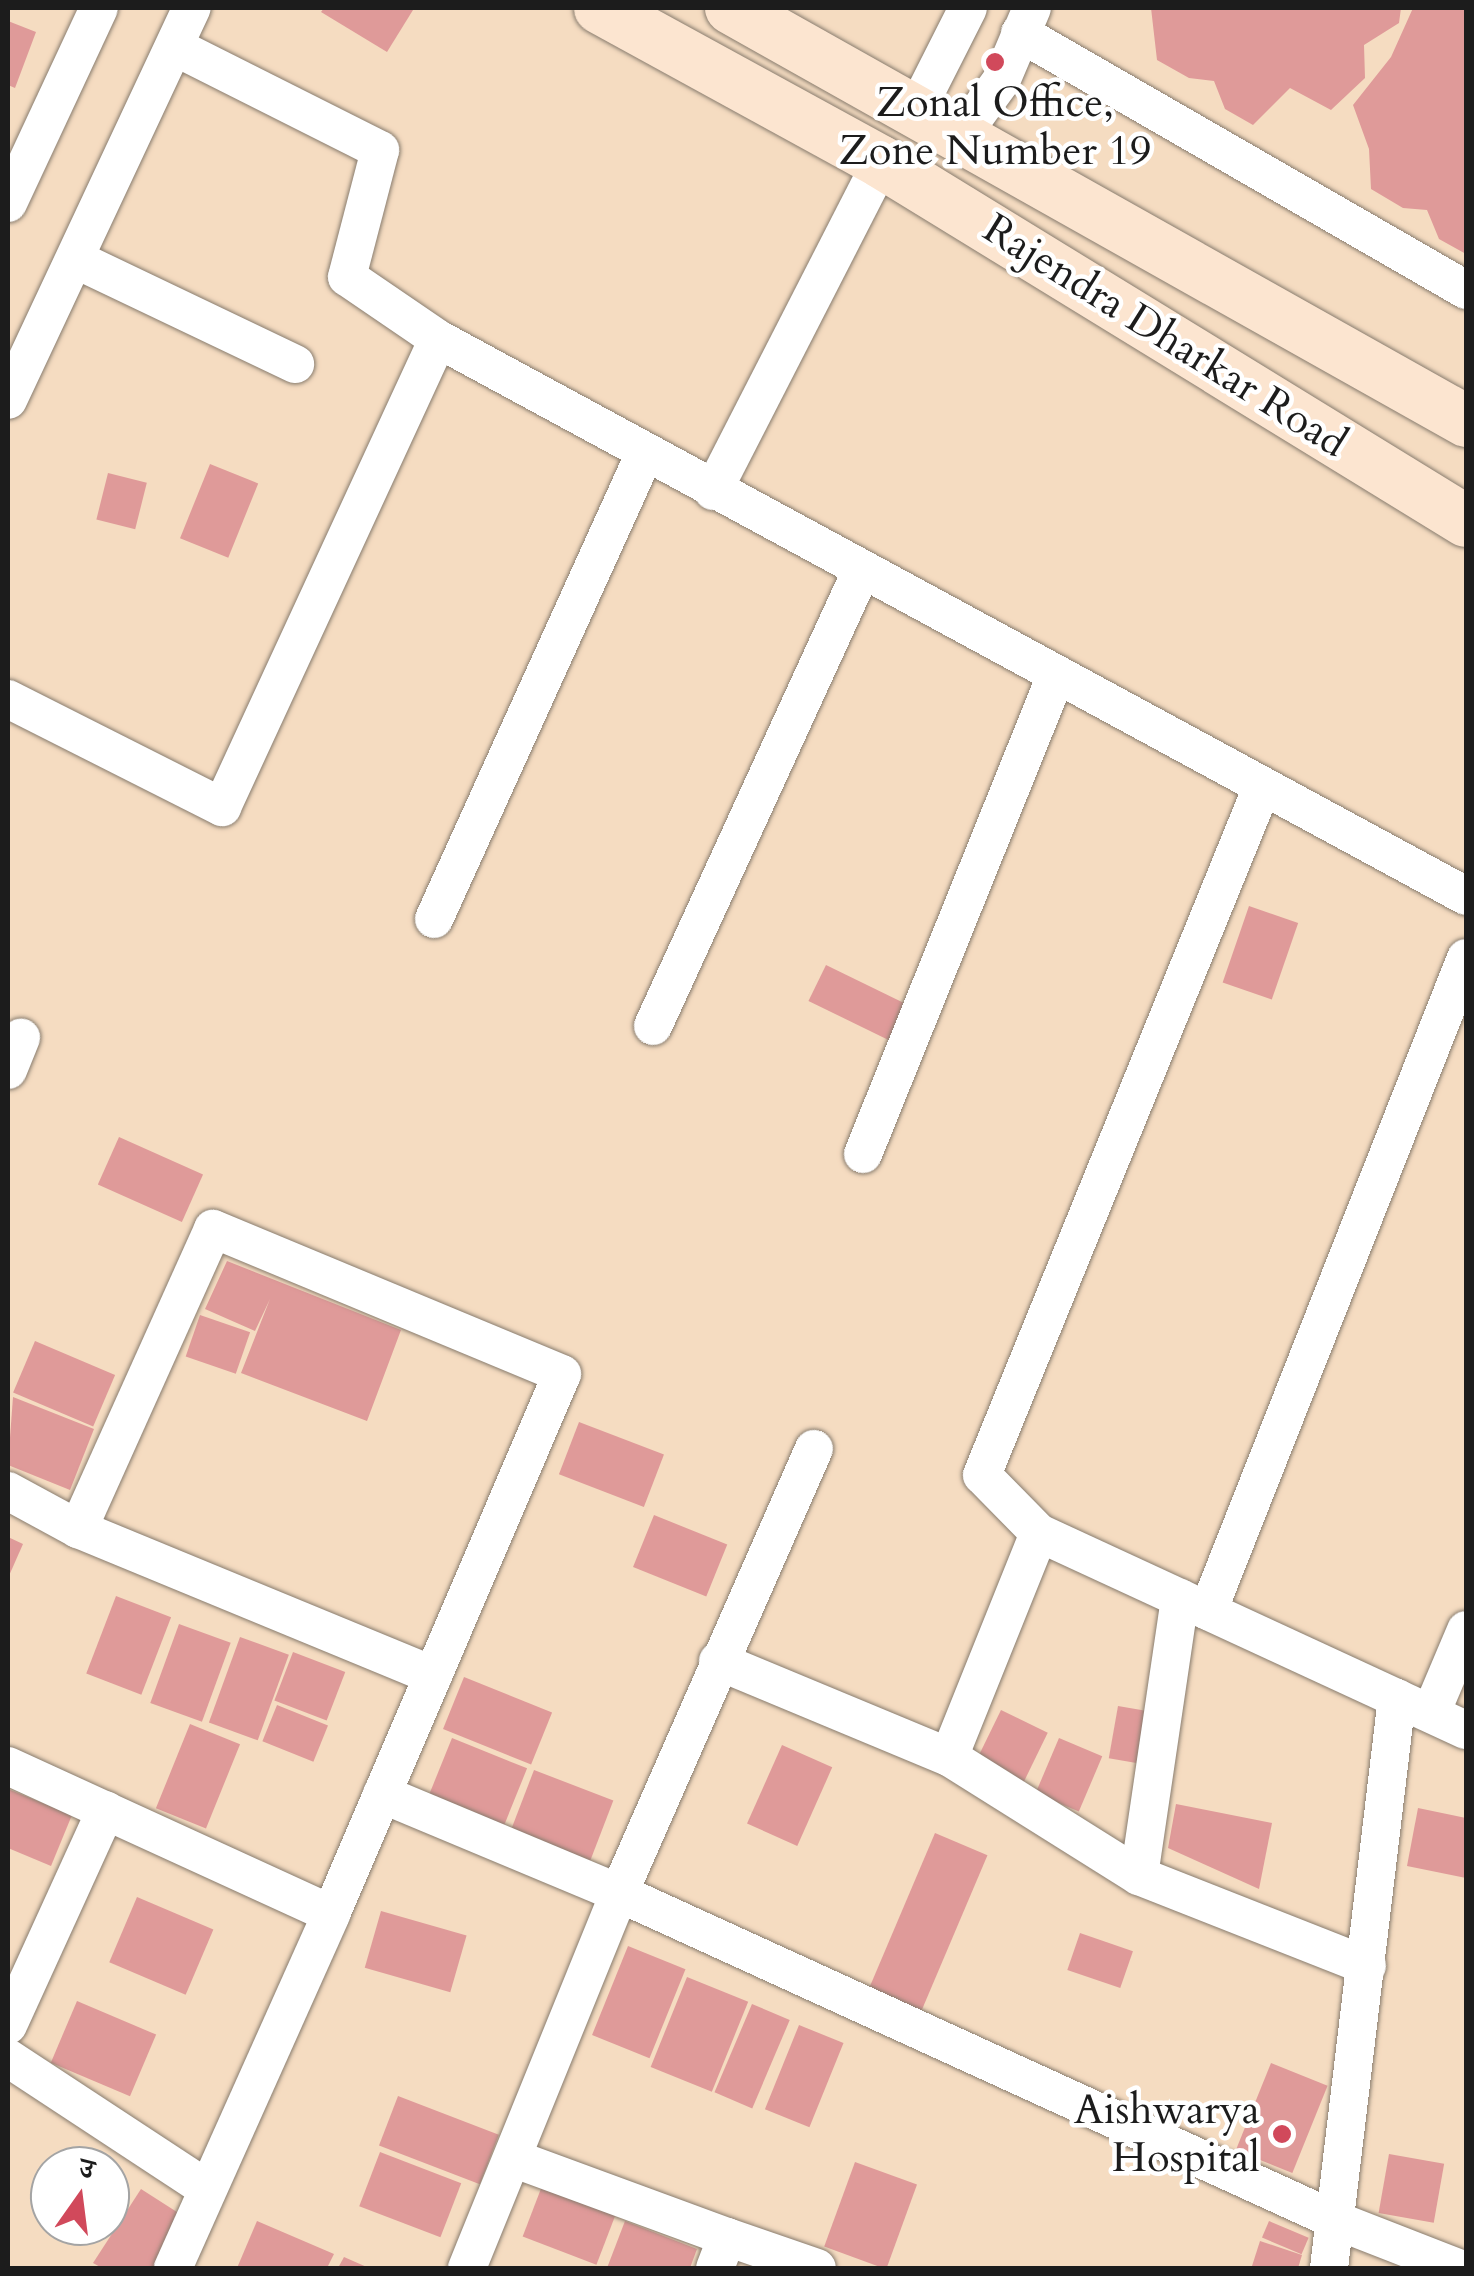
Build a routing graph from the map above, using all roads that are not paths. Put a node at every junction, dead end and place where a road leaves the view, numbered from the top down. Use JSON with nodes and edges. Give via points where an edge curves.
{"nodes":[{"id":1,"x":97,"y":8,"type":"edge"},
{"id":2,"x":192,"y":8,"type":"edge"},
{"id":3,"x":600,"y":8,"type":"edge"},
{"id":4,"x":731,"y":8,"type":"edge"},
{"id":5,"x":968,"y":8,"type":"edge"},
{"id":6,"x":1026,"y":20,"type":"edge"},
{"id":7,"x":176,"y":47,"type":"junction"},
{"id":8,"x":916,"y":111,"type":"junction"},
{"id":9,"x":960,"y":137,"type":"junction"},
{"id":10,"x":881,"y":162,"type":"junction"},
{"id":11,"x":8,"y":203,"type":"edge"},
{"id":12,"x":75,"y":259,"type":"junction"},
{"id":13,"x":1466,"y":290,"type":"edge"},
{"id":14,"x":438,"y":339,"type":"junction"},
{"id":15,"x":295,"y":364,"type":"dead end"},
{"id":16,"x":8,"y":400,"type":"edge"},
{"id":17,"x":1466,"y":421,"type":"edge"},
{"id":18,"x":645,"y":453,"type":"junction"},
{"id":19,"x":713,"y":490,"type":"junction"},
{"id":20,"x":1466,"y":521,"type":"edge"},
{"id":21,"x":861,"y":572,"type":"junction"},
{"id":22,"x":1055,"y":678,"type":"junction"},
{"id":23,"x":8,"y":699,"type":"edge"},
{"id":24,"x":1262,"y":788,"type":"junction"},
{"id":25,"x":1466,"y":896,"type":"edge"},
{"id":26,"x":434,"y":919,"type":"dead end"},
{"id":27,"x":1466,"y":958,"type":"edge"},
{"id":28,"x":652,"y":1026,"type":"dead end"},
{"id":29,"x":863,"y":1154,"type":"dead end"},
{"id":30,"x":814,"y":1450,"type":"dead end"},
{"id":31,"x":8,"y":1491,"type":"edge"},
{"id":32,"x":78,"y":1529,"type":"junction"},
{"id":33,"x":1039,"y":1533,"type":"junction"},
{"id":34,"x":1194,"y":1605,"type":"junction"},
{"id":35,"x":1466,"y":1630,"type":"edge"},
{"id":36,"x":718,"y":1661,"type":"junction"},
{"id":37,"x":433,"y":1675,"type":"junction"},
{"id":38,"x":1414,"y":1706,"type":"junction"},
{"id":39,"x":1466,"y":1730,"type":"edge"},
{"id":40,"x":949,"y":1757,"type":"junction"},
{"id":41,"x":8,"y":1766,"type":"edge"},
{"id":42,"x":382,"y":1794,"type":"junction"},
{"id":43,"x":106,"y":1810,"type":"junction"},
{"id":44,"x":1139,"y":1876,"type":"junction"},
{"id":45,"x":619,"y":1894,"type":"junction"},
{"id":46,"x":331,"y":1914,"type":"junction"},
{"id":47,"x":1367,"y":1966,"type":"junction"},
{"id":48,"x":8,"y":2025,"type":"edge"},
{"id":49,"x":8,"y":2058,"type":"edge"},
{"id":50,"x":515,"y":2159,"type":"junction"},
{"id":51,"x":206,"y":2188,"type":"junction"},
{"id":52,"x":1335,"y":2220,"type":"junction"},
{"id":53,"x":721,"y":2252,"type":"edge"},
{"id":54,"x":173,"y":2268,"type":"edge"},
{"id":55,"x":467,"y":2268,"type":"edge"},
{"id":56,"x":817,"y":2268,"type":"edge"},
{"id":57,"x":1329,"y":2268,"type":"edge"},
{"id":58,"x":1458,"y":2268,"type":"edge"}],
"edges":[{"from":1,"to":11,"type":"street"},
{"from":2,"to":7,"type":"street"},
{"from":3,"to":10,"type":"main road","name":"Rajendra Dharkar Road"},
{"from":4,"to":8,"type":"main road","name":"Rajendra Dharkar Road"},
{"from":5,"to":8,"type":"street"},
{"from":6,"to":9,"type":"street","via":[[1001,81]]},
{"from":6,"to":13,"type":"street"},
{"from":7,"to":12,"type":"street"},
{"from":7,"to":14,"type":"street","via":[[380,150],[347,277]]},
{"from":8,"to":9,"type":"main road","name":"Rajendra Dharkar Road"},
{"from":9,"to":17,"type":"main road","name":"Rajendra Dharkar Road"},
{"from":10,"to":19,"type":"street"},
{"from":10,"to":20,"type":"main road","name":"Rajendra Dharkar Road"},
{"from":12,"to":15,"type":"street"},
{"from":12,"to":16,"type":"street"},
{"from":14,"to":18,"type":"street"},
{"from":14,"to":23,"type":"street","via":[[222,808]]},
{"from":18,"to":19,"type":"street"},
{"from":18,"to":26,"type":"street"},
{"from":19,"to":21,"type":"street"},
{"from":21,"to":22,"type":"street"},
{"from":21,"to":28,"type":"street"},
{"from":22,"to":24,"type":"street"},
{"from":22,"to":29,"type":"street"},
{"from":24,"to":25,"type":"street"},
{"from":24,"to":33,"type":"street","via":[[982,1476]]},
{"from":27,"to":34,"type":"street"},
{"from":30,"to":36,"type":"street"},
{"from":31,"to":32,"type":"street"},
{"from":32,"to":37,"type":"street"},
{"from":32,"to":37,"type":"street","via":[[214,1228],[562,1374]]},
{"from":33,"to":34,"type":"street"},
{"from":33,"to":40,"type":"street"},
{"from":34,"to":38,"type":"street"},
{"from":34,"to":44,"type":"street"},
{"from":35,"to":38,"type":"street"},
{"from":36,"to":40,"type":"street"},
{"from":36,"to":45,"type":"street"},
{"from":37,"to":42,"type":"street"},
{"from":38,"to":39,"type":"street"},
{"from":38,"to":47,"type":"street"},
{"from":40,"to":44,"type":"street"},
{"from":41,"to":43,"type":"street"},
{"from":42,"to":45,"type":"street"},
{"from":42,"to":46,"type":"street"},
{"from":43,"to":46,"type":"street"},
{"from":43,"to":48,"type":"street"},
{"from":44,"to":47,"type":"street"},
{"from":45,"to":50,"type":"street"},
{"from":45,"to":52,"type":"street"},
{"from":46,"to":51,"type":"street"},
{"from":47,"to":52,"type":"street"},
{"from":49,"to":51,"type":"street"},
{"from":50,"to":53,"type":"street"},
{"from":50,"to":55,"type":"street"},
{"from":51,"to":54,"type":"street"},
{"from":52,"to":57,"type":"street"},
{"from":52,"to":58,"type":"street"},
{"from":53,"to":56,"type":"street"}]}
